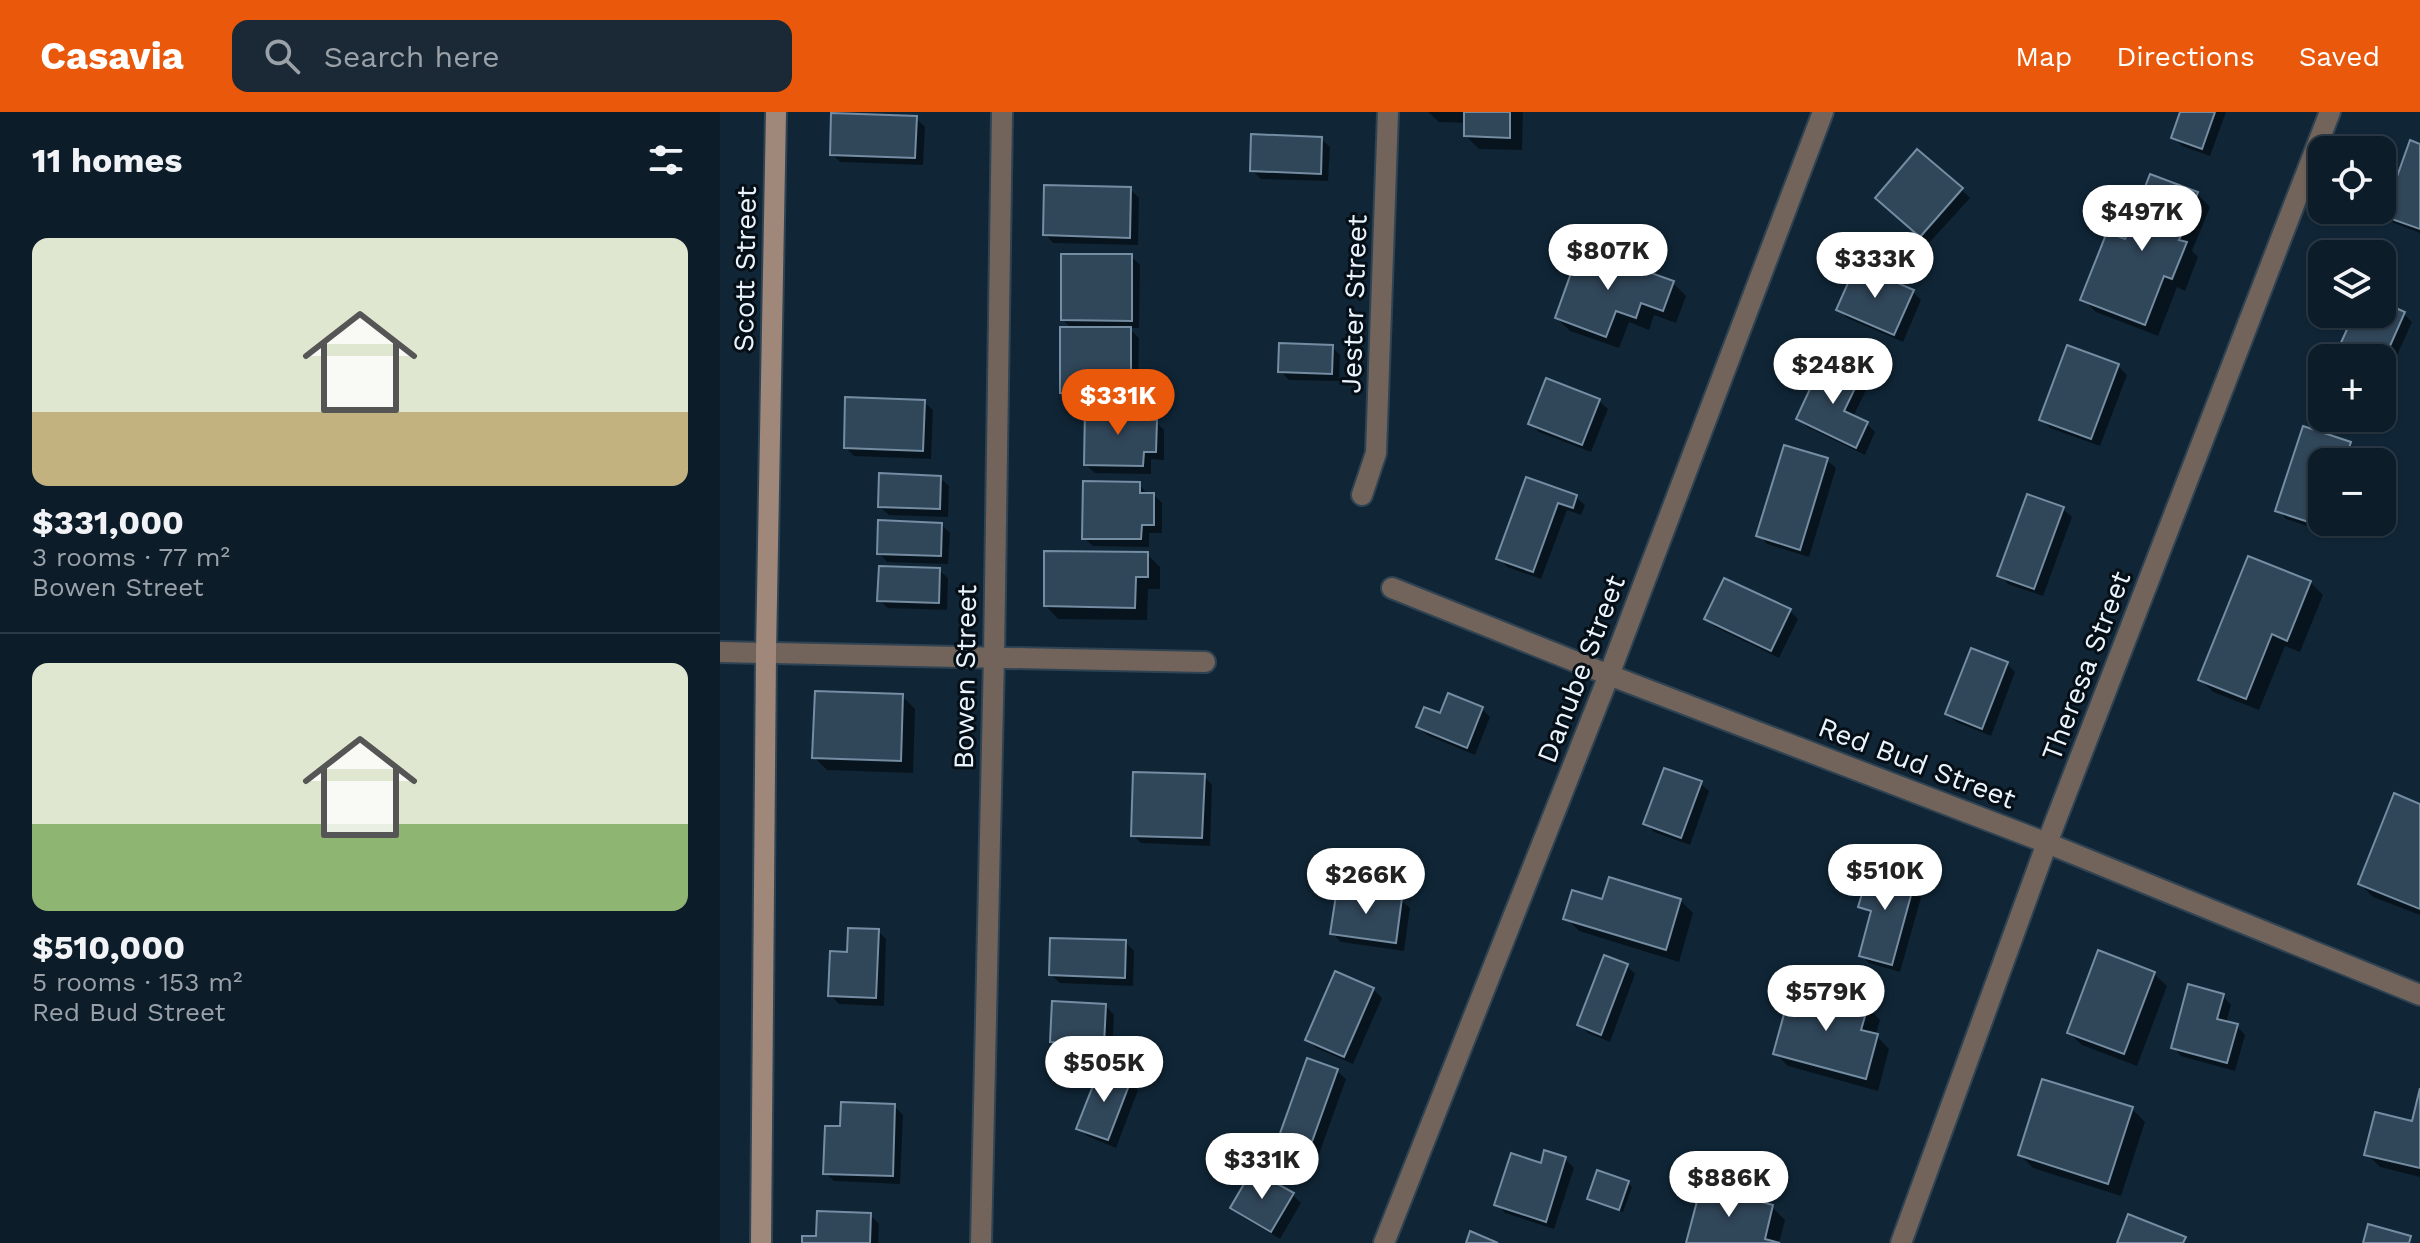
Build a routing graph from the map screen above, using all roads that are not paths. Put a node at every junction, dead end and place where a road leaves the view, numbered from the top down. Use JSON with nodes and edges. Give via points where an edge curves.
{"nodes":[{"id":1,"x":776,"y":112,"type":"edge"},
{"id":2,"x":1002,"y":112,"type":"edge"},
{"id":3,"x":1388,"y":112,"type":"edge"},
{"id":4,"x":1823,"y":112,"type":"edge"},
{"id":5,"x":2330,"y":112,"type":"edge"},
{"id":6,"x":1362,"y":495,"type":"dead end"},
{"id":7,"x":1392,"y":588,"type":"dead end"},
{"id":8,"x":720,"y":652,"type":"edge"},
{"id":9,"x":766,"y":652,"type":"junction"},
{"id":10,"x":994,"y":657,"type":"junction"},
{"id":11,"x":1205,"y":662,"type":"dead end"},
{"id":12,"x":1609,"y":675,"type":"junction"},
{"id":13,"x":2047,"y":843,"type":"junction"},
{"id":14,"x":2420,"y":995,"type":"edge"},
{"id":15,"x":761,"y":1243,"type":"edge"},
{"id":16,"x":981,"y":1243,"type":"edge"},
{"id":17,"x":1384,"y":1243,"type":"edge"},
{"id":18,"x":1901,"y":1243,"type":"edge"}],
"edges":[{"from":1,"to":9,"type":"main road","name":"Scott Street"},
{"from":2,"to":10,"type":"street","name":"Bowen Street"},
{"from":3,"to":6,"type":"street","name":"Jester Street","via":[[1376,453]]},
{"from":4,"to":12,"type":"street","name":"Danube Street"},
{"from":5,"to":13,"type":"street","name":"Theresa Street"},
{"from":7,"to":12,"type":"street","name":"Red Bud Street"},
{"from":8,"to":9,"type":"street"},
{"from":9,"to":10,"type":"street"},
{"from":9,"to":15,"type":"main road","name":"Scott Street"},
{"from":10,"to":11,"type":"street"},
{"from":10,"to":16,"type":"street","name":"Bowen Street"},
{"from":12,"to":13,"type":"street","name":"Red Bud Street"},
{"from":12,"to":17,"type":"street","name":"Danube Street"},
{"from":13,"to":14,"type":"street","name":"Red Bud Street"},
{"from":13,"to":18,"type":"street","name":"Theresa Street"}]}
